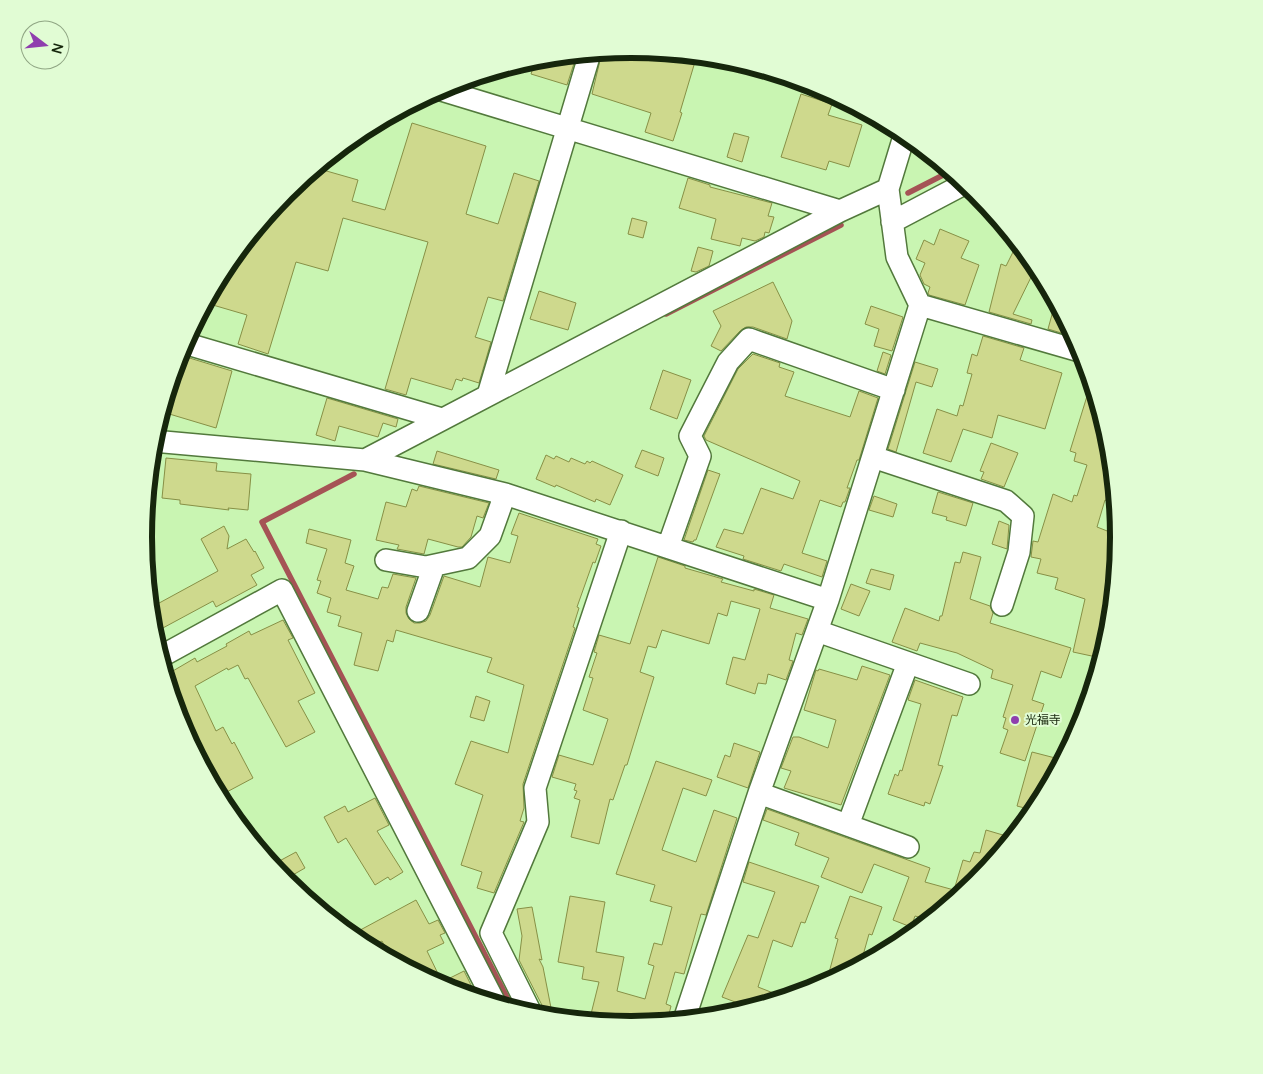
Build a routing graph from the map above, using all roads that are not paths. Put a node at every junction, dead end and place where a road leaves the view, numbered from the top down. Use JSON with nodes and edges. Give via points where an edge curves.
{"nodes":[{"id":1,"x":588,"y":60,"type":"edge"},
{"id":2,"x":451,"y":93,"type":"edge"},
{"id":3,"x":568,"y":128,"type":"junction"},
{"id":4,"x":902,"y":141,"type":"edge"},
{"id":5,"x":959,"y":187,"type":"edge"},
{"id":6,"x":888,"y":189,"type":"junction"},
{"id":7,"x":840,"y":211,"type":"junction"},
{"id":8,"x":892,"y":222,"type":"junction"},
{"id":9,"x":920,"y":305,"type":"junction"},
{"id":10,"x":192,"y":345,"type":"edge"},
{"id":11,"x":1073,"y":349,"type":"edge"},
{"id":12,"x":894,"y":390,"type":"junction"},
{"id":13,"x":488,"y":395,"type":"junction"},
{"id":14,"x":442,"y":419,"type":"junction"},
{"id":15,"x":161,"y":442,"type":"edge"},
{"id":16,"x":872,"y":457,"type":"junction"},
{"id":17,"x":365,"y":460,"type":"junction"},
{"id":18,"x":505,"y":494,"type":"junction"},
{"id":19,"x":621,"y":531,"type":"junction"},
{"id":20,"x":668,"y":546,"type":"junction"},
{"id":21,"x":386,"y":560,"type":"dead end"},
{"id":22,"x":434,"y":566,"type":"junction"},
{"id":23,"x":828,"y":600,"type":"junction"},
{"id":24,"x":1002,"y":606,"type":"dead end"},
{"id":25,"x":418,"y":611,"type":"dead end"},
{"id":26,"x":817,"y":631,"type":"junction"},
{"id":27,"x":166,"y":653,"type":"edge"},
{"id":28,"x":908,"y":662,"type":"junction"},
{"id":29,"x":969,"y":684,"type":"dead end"},
{"id":30,"x":760,"y":793,"type":"junction"},
{"id":31,"x":848,"y":825,"type":"junction"},
{"id":32,"x":908,"y":847,"type":"dead end"},
{"id":33,"x":491,"y":995,"type":"edge"},
{"id":34,"x":527,"y":1004,"type":"edge"},
{"id":35,"x":686,"y":1013,"type":"edge"}],
"edges":[{"from":1,"to":3,"type":"street"},
{"from":2,"to":3,"type":"street"},
{"from":3,"to":7,"type":"street"},
{"from":3,"to":13,"type":"street"},
{"from":4,"to":6,"type":"street"},
{"from":5,"to":8,"type":"street"},
{"from":6,"to":7,"type":"street"},
{"from":6,"to":8,"type":"street"},
{"from":7,"to":13,"type":"street"},
{"from":8,"to":9,"type":"street","via":[[897,258]]},
{"from":9,"to":11,"type":"street"},
{"from":9,"to":12,"type":"street"},
{"from":10,"to":14,"type":"street"},
{"from":12,"to":16,"type":"street"},
{"from":12,"to":20,"type":"street","via":[[749,339],[728,362],[690,436],[700,456]]},
{"from":13,"to":14,"type":"street"},
{"from":14,"to":17,"type":"street"},
{"from":15,"to":17,"type":"street"},
{"from":16,"to":23,"type":"street"},
{"from":16,"to":24,"type":"street","via":[[1006,502],[1023,516],[1019,552]]},
{"from":17,"to":18,"type":"street"},
{"from":18,"to":19,"type":"street"},
{"from":18,"to":22,"type":"street","via":[[490,536],[468,558]]},
{"from":19,"to":20,"type":"street"},
{"from":19,"to":34,"type":"street","via":[[535,788],[538,822],[491,933]]},
{"from":20,"to":23,"type":"street"},
{"from":21,"to":22,"type":"street"},
{"from":22,"to":25,"type":"street"},
{"from":23,"to":26,"type":"street"},
{"from":26,"to":28,"type":"street"},
{"from":26,"to":30,"type":"street"},
{"from":27,"to":33,"type":"street","via":[[282,590]]},
{"from":28,"to":29,"type":"street"},
{"from":28,"to":31,"type":"street"},
{"from":30,"to":31,"type":"street"},
{"from":30,"to":35,"type":"street"},
{"from":31,"to":32,"type":"street"}]}
